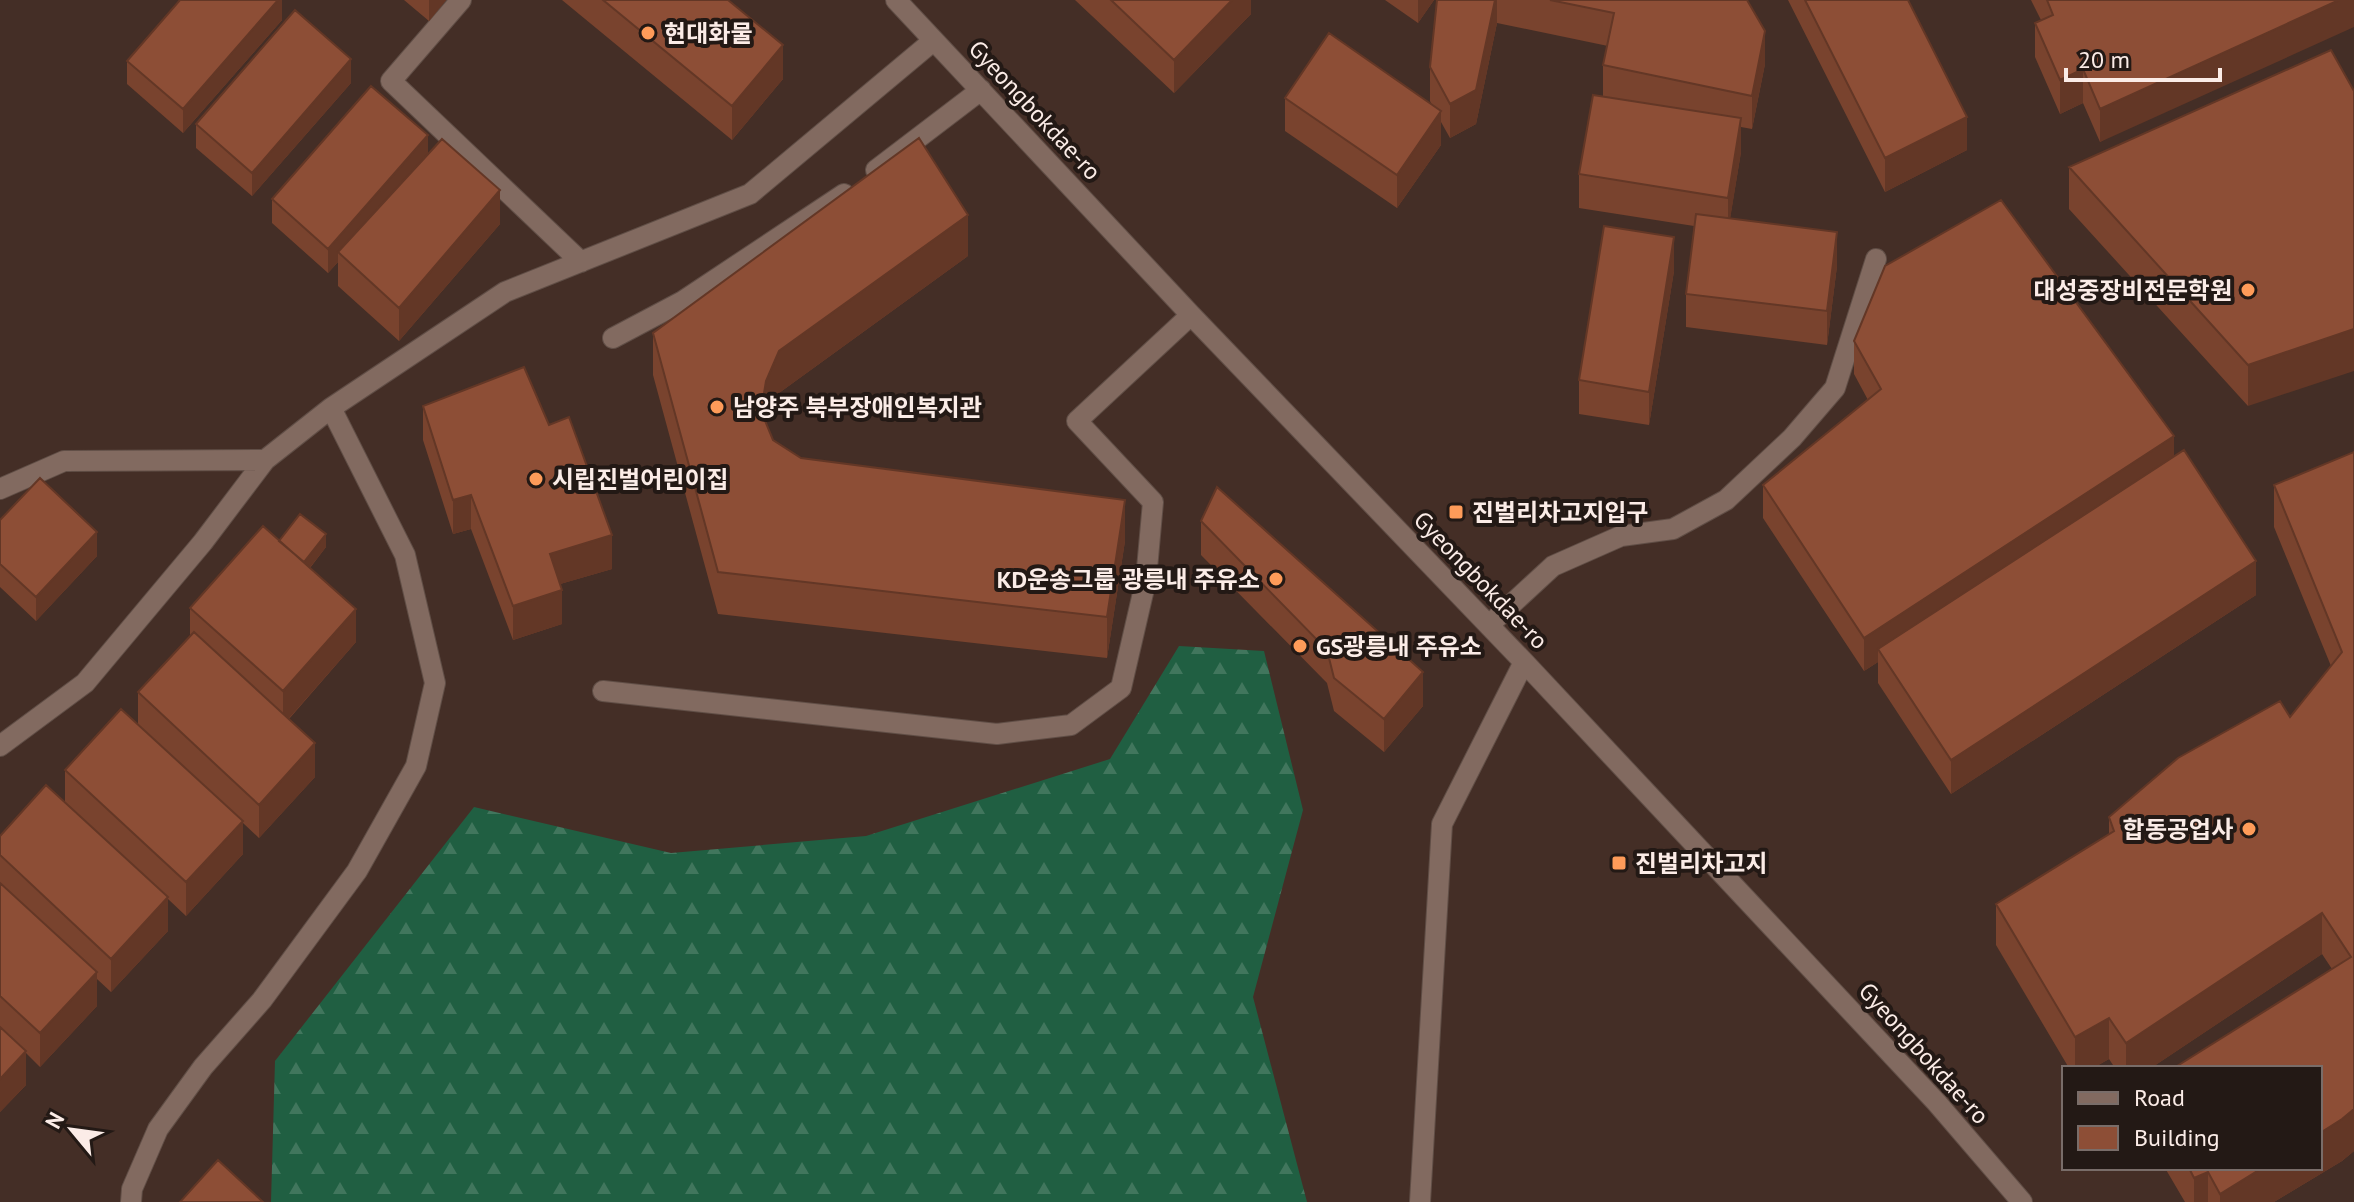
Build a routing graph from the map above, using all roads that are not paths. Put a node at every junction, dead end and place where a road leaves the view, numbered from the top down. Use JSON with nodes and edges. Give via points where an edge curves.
{"nodes":[{"id":1,"x":461,"y":0,"type":"edge"},
{"id":2,"x":896,"y":0,"type":"edge"},
{"id":3,"x":933,"y":41,"type":"junction"},
{"id":4,"x":981,"y":90,"type":"junction"},
{"id":5,"x":1876,"y":259,"type":"dead end"},
{"id":6,"x":581,"y":262,"type":"junction"},
{"id":7,"x":1191,"y":315,"type":"junction"},
{"id":8,"x":613,"y":338,"type":"dead end"},
{"id":9,"x":331,"y":408,"type":"junction"},
{"id":10,"x":265,"y":460,"type":"junction"},
{"id":11,"x":0,"y":489,"type":"edge"},
{"id":12,"x":1489,"y":625,"type":"junction"},
{"id":13,"x":1524,"y":662,"type":"junction"},
{"id":14,"x":603,"y":691,"type":"dead end"},
{"id":15,"x":0,"y":746,"type":"edge"},
{"id":16,"x":131,"y":1202,"type":"edge"},
{"id":17,"x":1420,"y":1202,"type":"edge"},
{"id":18,"x":2022,"y":1202,"type":"edge"}],
"edges":[{"from":1,"to":6,"type":"street","via":[[391,81]]},
{"from":2,"to":3,"type":"street","name":"Gyeongbokdae-ro"},
{"from":3,"to":4,"type":"street","name":"Gyeongbokdae-ro"},
{"from":3,"to":6,"type":"street","via":[[750,194]]},
{"from":4,"to":7,"type":"street","name":"Gyeongbokdae-ro"},
{"from":4,"to":8,"type":"street","via":[[842,196],[683,301]]},
{"from":5,"to":12,"type":"street","via":[[1835,388],[1792,438],[1726,500],[1673,529],[1621,536],[1553,566]]},
{"from":6,"to":9,"type":"street","via":[[505,292]]},
{"from":7,"to":12,"type":"street","name":"Gyeongbokdae-ro"},
{"from":7,"to":14,"type":"street","via":[[1077,421],[1153,502],[1146,580],[1121,688],[1071,725],[997,734]]},
{"from":9,"to":10,"type":"street"},
{"from":9,"to":16,"type":"street","via":[[405,555],[435,683],[416,766],[357,871],[158,1129]]},
{"from":10,"to":11,"type":"street","via":[[64,461]]},
{"from":10,"to":15,"type":"street","via":[[85,683]]},
{"from":12,"to":13,"type":"street","name":"Gyeongbokdae-ro"},
{"from":13,"to":17,"type":"street","via":[[1442,824]]},
{"from":13,"to":18,"type":"street","name":"Gyeongbokdae-ro","via":[[1937,1103]]}]}
